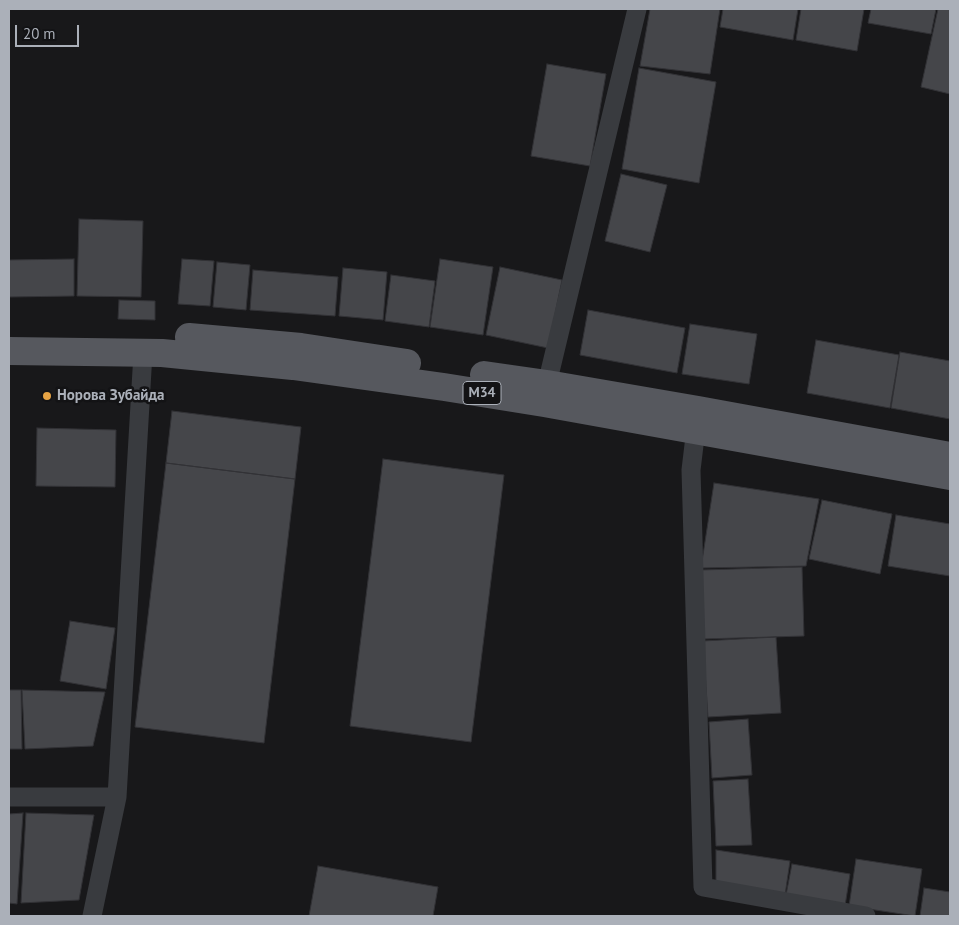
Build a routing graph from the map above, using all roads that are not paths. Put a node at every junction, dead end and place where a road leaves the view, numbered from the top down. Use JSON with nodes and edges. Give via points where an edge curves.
{"nodes":[{"id":1,"x":638,"y":9,"type":"edge"},
{"id":2,"x":9,"y":332,"type":"edge"},
{"id":3,"x":9,"y":351,"type":"edge"},
{"id":4,"x":143,"y":353,"type":"junction"},
{"id":5,"x":547,"y":384,"type":"junction"},
{"id":6,"x":697,"y":420,"type":"junction"},
{"id":7,"x":950,"y":456,"type":"edge"},
{"id":8,"x":950,"y":476,"type":"edge"},
{"id":9,"x":9,"y":797,"type":"edge"},
{"id":10,"x":117,"y":797,"type":"junction"},
{"id":11,"x":92,"y":916,"type":"edge"},
{"id":12,"x":866,"y":916,"type":"edge"}],
"edges":[{"from":1,"to":5,"type":"street"},
{"from":2,"to":5,"type":"main road","number":"M34","via":[[164,335],[301,347]]},
{"from":3,"to":4,"type":"main road","number":"M34"},
{"from":4,"to":6,"type":"main road","number":"M34","via":[[312,369]]},
{"from":4,"to":10,"type":"street"},
{"from":5,"to":6,"type":"main road","number":"M34"},
{"from":6,"to":7,"type":"main road","number":"M34"},
{"from":6,"to":8,"type":"main road","number":"M34"},
{"from":6,"to":12,"type":"street","via":[[691,470],[703,887]]},
{"from":9,"to":10,"type":"street"},
{"from":10,"to":11,"type":"street"}]}
